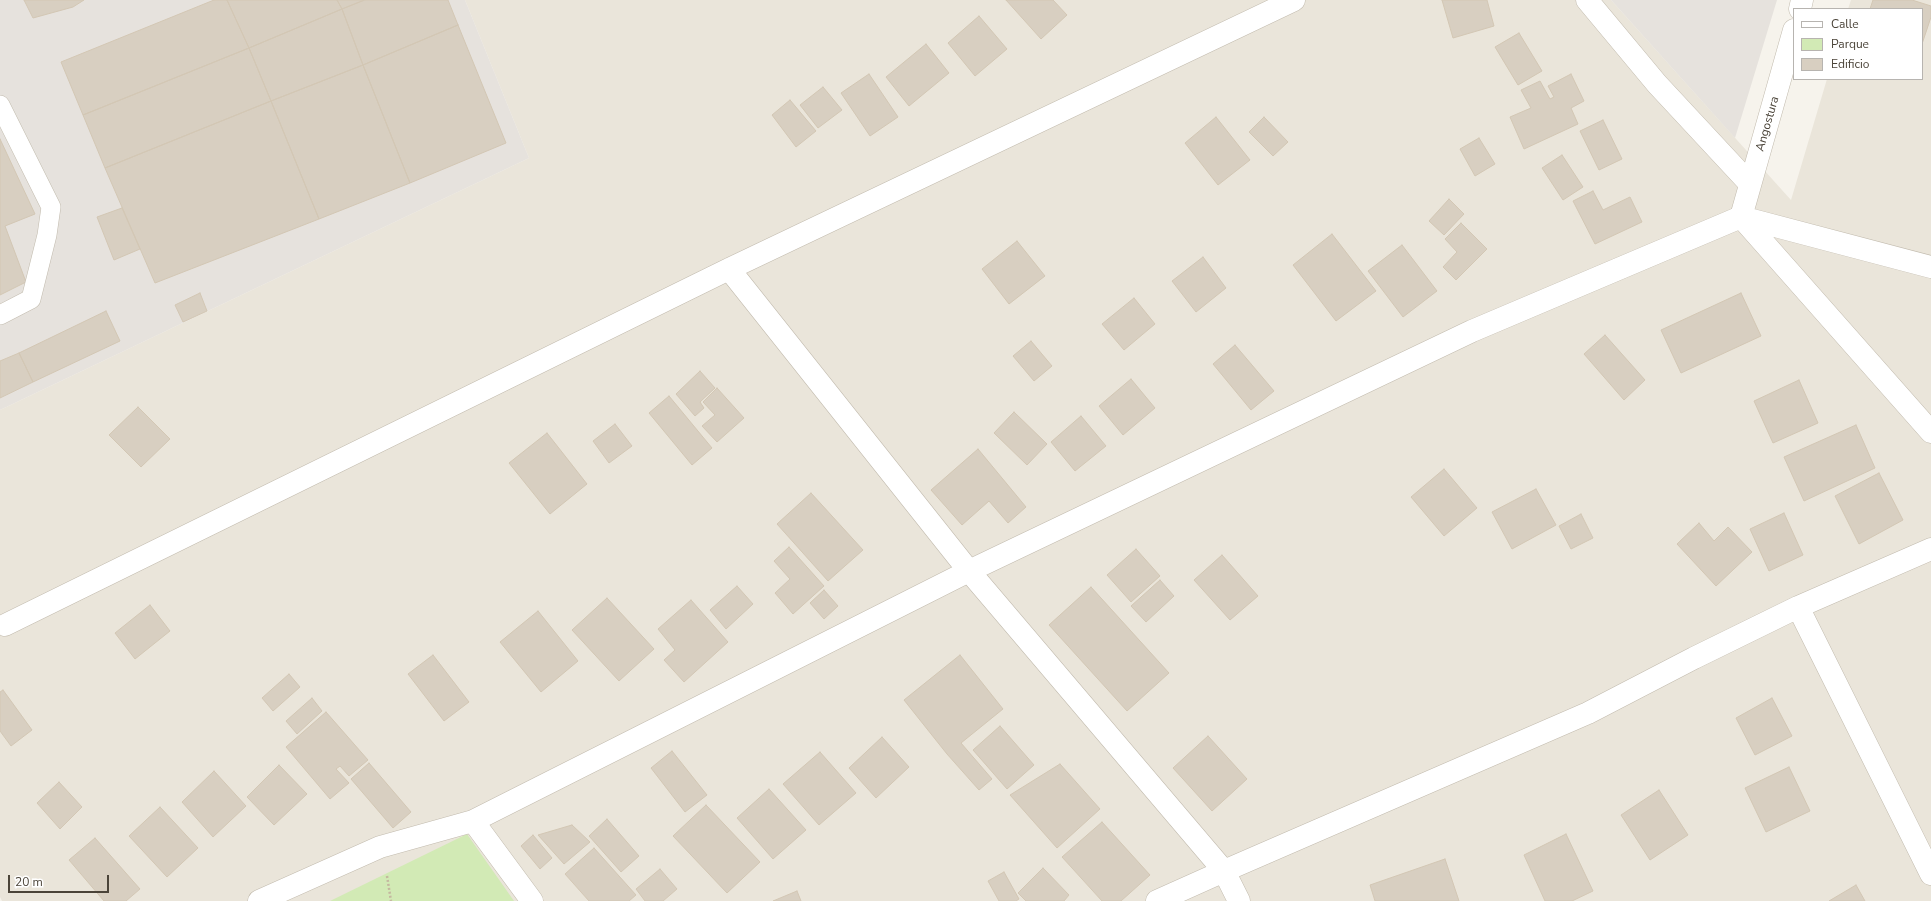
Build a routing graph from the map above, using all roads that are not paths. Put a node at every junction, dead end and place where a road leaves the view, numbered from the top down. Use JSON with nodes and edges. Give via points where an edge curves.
{"nodes":[{"id":1,"x":1294,"y":0,"type":"edge"},
{"id":2,"x":1587,"y":0,"type":"edge"},
{"id":3,"x":1793,"y":34,"type":"edge"},
{"id":4,"x":0,"y":105,"type":"edge"},
{"id":5,"x":1750,"y":184,"type":"junction"},
{"id":6,"x":1741,"y":217,"type":"junction"},
{"id":7,"x":1931,"y":267,"type":"edge"},
{"id":8,"x":729,"y":269,"type":"junction"},
{"id":9,"x":0,"y":315,"type":"edge"},
{"id":10,"x":1931,"y":432,"type":"edge"},
{"id":11,"x":1931,"y":549,"type":"edge"},
{"id":12,"x":969,"y":571,"type":"junction"},
{"id":13,"x":1798,"y":607,"type":"junction"},
{"id":14,"x":5,"y":625,"type":"dead end"},
{"id":15,"x":473,"y":821,"type":"junction"},
{"id":16,"x":1224,"y":871,"type":"junction"},
{"id":17,"x":1931,"y":874,"type":"edge"},
{"id":18,"x":259,"y":901,"type":"edge"},
{"id":19,"x":532,"y":901,"type":"edge"},
{"id":20,"x":1157,"y":901,"type":"edge"},
{"id":21,"x":1239,"y":901,"type":"edge"}],
"edges":[{"from":1,"to":8,"type":"street"},
{"from":2,"to":5,"type":"street","via":[[1657,84]]},
{"from":3,"to":5,"type":"street","name":"Angostura"},
{"from":4,"to":9,"type":"lane","via":[[50,207],[47,235],[31,298]]},
{"from":5,"to":6,"type":"street","name":"Angostura"},
{"from":6,"to":7,"type":"street"},
{"from":6,"to":10,"type":"street"},
{"from":6,"to":12,"type":"street","via":[[1472,331]]},
{"from":8,"to":12,"type":"street"},
{"from":8,"to":14,"type":"street"},
{"from":11,"to":13,"type":"street"},
{"from":12,"to":15,"type":"street"},
{"from":12,"to":16,"type":"street"},
{"from":13,"to":16,"type":"street","via":[[1588,713]]},
{"from":13,"to":17,"type":"street"},
{"from":15,"to":18,"type":"street","via":[[380,847]]},
{"from":15,"to":19,"type":"street"},
{"from":16,"to":20,"type":"street"},
{"from":16,"to":21,"type":"street"}]}
